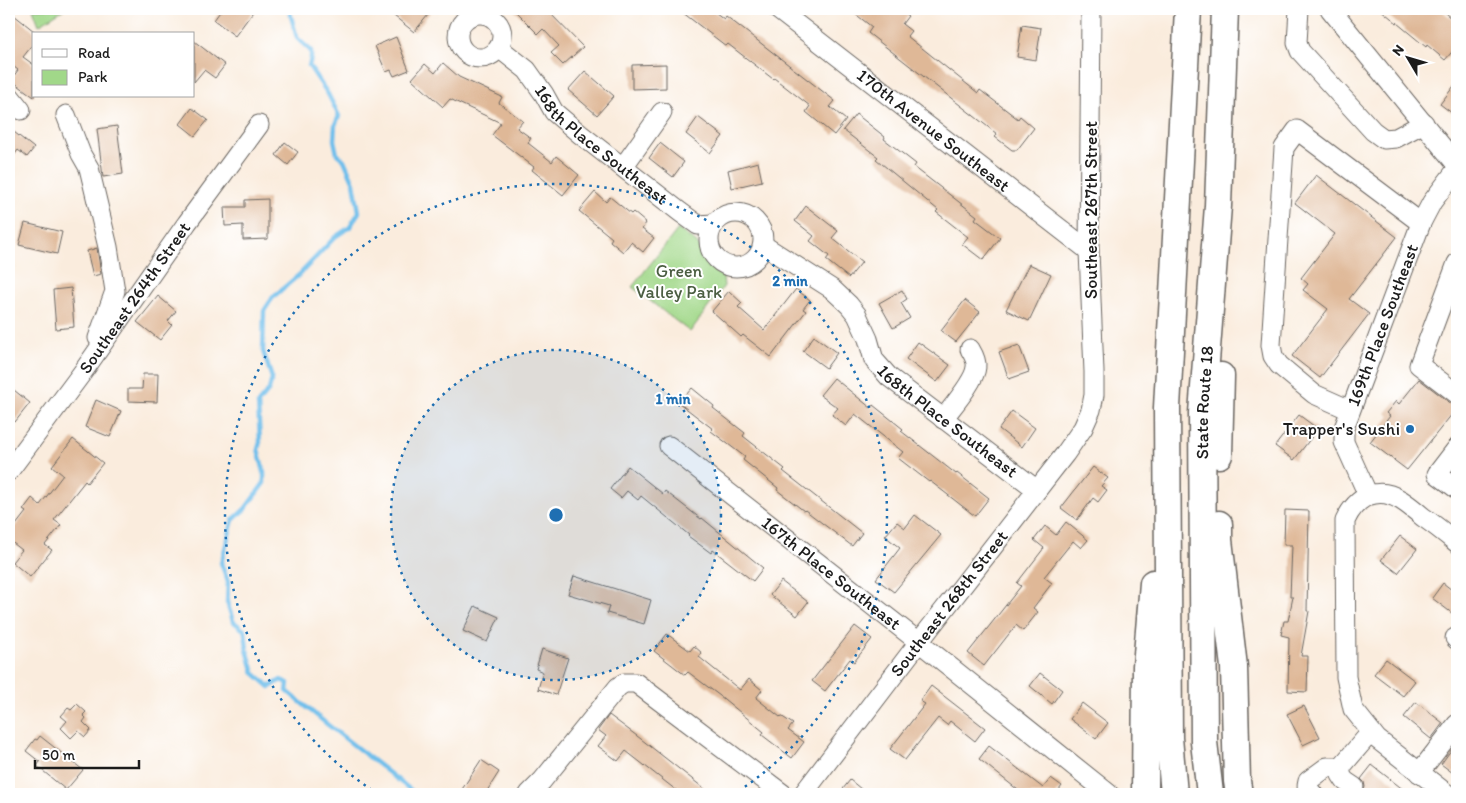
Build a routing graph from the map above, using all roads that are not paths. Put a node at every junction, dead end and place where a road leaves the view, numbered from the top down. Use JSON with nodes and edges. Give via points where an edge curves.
{"nodes":[{"id":1,"x":778,"y":9,"type":"edge"},
{"id":2,"x":1091,"y":9,"type":"edge"},
{"id":3,"x":1188,"y":9,"type":"edge"},
{"id":4,"x":1299,"y":9,"type":"edge"},
{"id":5,"x":1330,"y":9,"type":"edge"},
{"id":6,"x":1225,"y":16,"type":"edge"},
{"id":7,"x":499,"y":48,"type":"dead end"},
{"id":8,"x":9,"y":95,"type":"edge"},
{"id":9,"x":20,"y":110,"type":"dead end"},
{"id":10,"x":662,"y":112,"type":"dead end"},
{"id":11,"x":66,"y":115,"type":"dead end"},
{"id":12,"x":1424,"y":123,"type":"junction"},
{"id":13,"x":259,"y":125,"type":"dead end"},
{"id":14,"x":1457,"y":165,"type":"edge"},
{"id":15,"x":623,"y":167,"type":"junction"},
{"id":16,"x":1457,"y":169,"type":"edge"},
{"id":17,"x":1421,"y":223,"type":"junction"},
{"id":18,"x":714,"y":224,"type":"junction"},
{"id":19,"x":764,"y":245,"type":"junction"},
{"id":20,"x":1089,"y":251,"type":"junction"},
{"id":21,"x":1457,"y":263,"type":"edge"},
{"id":22,"x":970,"y":348,"type":"dead end"},
{"id":23,"x":82,"y":373,"type":"junction"},
{"id":24,"x":1457,"y":394,"type":"edge"},
{"id":25,"x":1167,"y":408,"type":"junction"},
{"id":26,"x":1091,"y":410,"type":"joint"},
{"id":27,"x":1350,"y":410,"type":"junction"},
{"id":28,"x":943,"y":419,"type":"junction"},
{"id":29,"x":669,"y":446,"type":"dead end"},
{"id":30,"x":1457,"y":448,"type":"edge"},
{"id":31,"x":12,"y":462,"type":"edge"},
{"id":32,"x":1457,"y":489,"type":"edge"},
{"id":33,"x":1038,"y":490,"type":"junction"},
{"id":34,"x":1368,"y":495,"type":"junction"},
{"id":35,"x":1457,"y":543,"type":"edge"},
{"id":36,"x":919,"y":642,"type":"junction"},
{"id":37,"x":1457,"y":724,"type":"edge"},
{"id":38,"x":1371,"y":732,"type":"junction"},
{"id":39,"x":1341,"y":767,"type":"junction"},
{"id":40,"x":1419,"y":773,"type":"junction"},
{"id":41,"x":1354,"y":788,"type":"dead end"},
{"id":42,"x":529,"y":794,"type":"edge"},
{"id":43,"x":783,"y":794,"type":"edge"},
{"id":44,"x":803,"y":794,"type":"edge"},
{"id":45,"x":1109,"y":794,"type":"edge"},
{"id":46,"x":1145,"y":794,"type":"edge"},
{"id":47,"x":1174,"y":794,"type":"edge"},
{"id":48,"x":1210,"y":794,"type":"edge"},
{"id":49,"x":1239,"y":794,"type":"edge"},
{"id":50,"x":1313,"y":794,"type":"edge"},
{"id":51,"x":1447,"y":794,"type":"edge"}],
"edges":[{"from":1,"to":20,"type":"street","name":"170th Avenue Southeast"},
{"from":2,"to":20,"type":"street","name":"Southeast 267th Street"},
{"from":3,"to":25,"type":"highway","name":"State Route 18"},
{"from":4,"to":12,"type":"street","via":[[1297,43],[1300,51],[1373,131],[1384,138],[1396,138]]},
{"from":5,"to":12,"type":"street"},
{"from":6,"to":48,"type":"highway","name":"State Route 18","via":[[1218,206],[1202,413],[1204,742]]},
{"from":6,"to":49,"type":"highway","via":[[1233,239],[1221,354],[1219,540],[1234,667]]},
{"from":7,"to":15,"type":"street","name":"168th Place Southeast","via":[[527,70],[554,112]]},
{"from":8,"to":9,"type":"street"},
{"from":10,"to":15,"type":"street"},
{"from":11,"to":23,"type":"street","via":[[89,168],[115,291]]},
{"from":12,"to":14,"type":"street"},
{"from":13,"to":23,"type":"street","name":"Southeast 264th Street"},
{"from":15,"to":18,"type":"street","name":"168th Place Southeast","via":[[698,224]]},
{"from":16,"to":17,"type":"street","name":"169th Place Southeast"},
{"from":17,"to":27,"type":"street","name":"169th Place Southeast"},
{"from":17,"to":27,"type":"street","via":[[1297,130],[1284,148],[1271,345],[1273,356],[1314,394]]},
{"from":18,"to":19,"type":"street","via":[[729,213],[747,214],[761,227]]},
{"from":18,"to":19,"type":"street","via":[[708,241],[710,250],[722,264],[739,268],[748,265],[761,253]]},
{"from":19,"to":28,"type":"street","name":"168th Place Southeast","via":[[832,289],[849,305],[868,339],[874,360],[889,378]]},
{"from":20,"to":26,"type":"street","name":"Southeast 267th Street","via":[[1094,372]]},
{"from":21,"to":24,"type":"street","via":[[1419,365]]},
{"from":22,"to":28,"type":"street","via":[[975,373]]},
{"from":23,"to":31,"type":"street","name":"Southeast 264th Street"},
{"from":25,"to":46,"type":"highway","via":[[1146,666]]},
{"from":25,"to":47,"type":"highway","name":"State Route 18","via":[[1169,738]]},
{"from":26,"to":33,"type":"street","name":"Southeast 268th Street","via":[[1083,428]]},
{"from":27,"to":34,"type":"street","name":"169th Place Southeast","via":[[1344,428],[1344,442]]},
{"from":28,"to":33,"type":"street","name":"168th Place Southeast"},
{"from":29,"to":36,"type":"street","name":"167th Place Southeast"},
{"from":30,"to":32,"type":"street","via":[[1437,474]]},
{"from":33,"to":36,"type":"street","name":"Southeast 268th Street"},
{"from":34,"to":35,"type":"street","via":[[1383,493],[1400,499]]},
{"from":34,"to":38,"type":"street","via":[[1350,510],[1346,521],[1346,677],[1353,709]]},
{"from":36,"to":44,"type":"street","name":"Southeast 268th Street"},
{"from":36,"to":45,"type":"street","name":"167th Place Southeast"},
{"from":37,"to":40,"type":"street"},
{"from":38,"to":39,"type":"street"},
{"from":38,"to":40,"type":"street"},
{"from":39,"to":41,"type":"street","via":[[1341,775]]},
{"from":39,"to":50,"type":"street","via":[[1327,767],[1308,781],[1307,786]]},
{"from":40,"to":51,"type":"street"},
{"from":42,"to":43,"type":"street","via":[[618,686],[624,683],[636,684]]}]}
